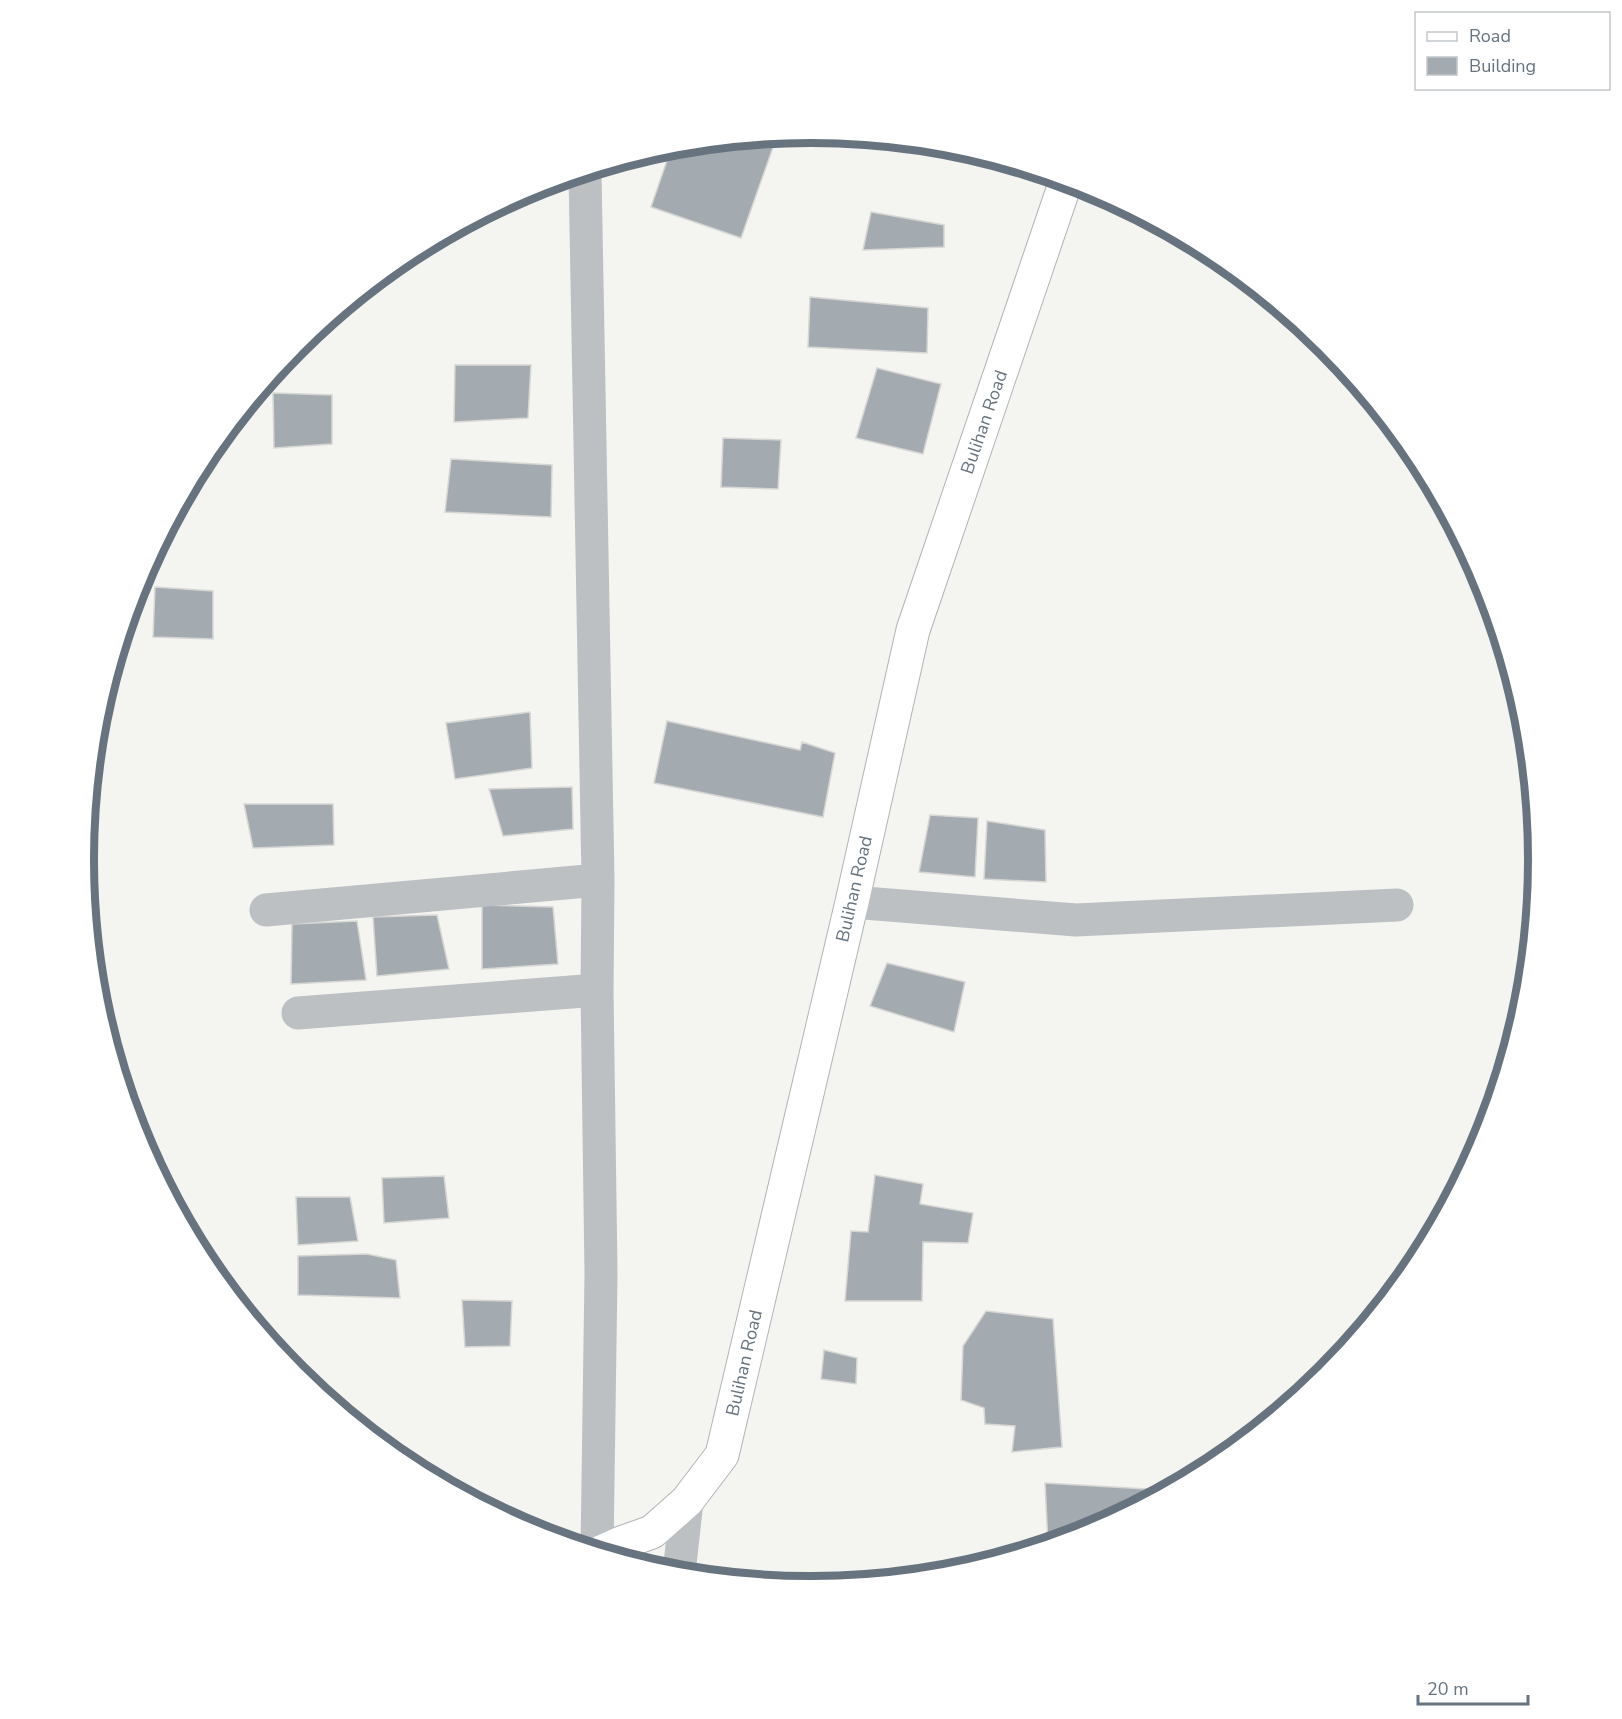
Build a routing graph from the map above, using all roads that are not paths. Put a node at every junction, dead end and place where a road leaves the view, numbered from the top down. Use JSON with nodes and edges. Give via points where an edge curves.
{"nodes":[{"id":1,"x":585,"y":180,"type":"edge"},
{"id":2,"x":1063,"y":190,"type":"edge"},
{"id":3,"x":598,"y":880,"type":"junction"},
{"id":4,"x":852,"y":902,"type":"junction"},
{"id":5,"x":1397,"y":905,"type":"dead end"},
{"id":6,"x":266,"y":910,"type":"dead end"},
{"id":7,"x":597,"y":990,"type":"junction"},
{"id":8,"x":298,"y":1013,"type":"dead end"},
{"id":9,"x":687,"y":1501,"type":"junction"},
{"id":10,"x":606,"y":1546,"type":"edge"},
{"id":11,"x":609,"y":1547,"type":"edge"},
{"id":12,"x":680,"y":1564,"type":"edge"}],
"edges":[{"from":1,"to":3,"type":"street"},
{"from":2,"to":4,"type":"main road","name":"Bulihan Road","via":[[913,630]]},
{"from":3,"to":6,"type":"street"},
{"from":3,"to":7,"type":"street"},
{"from":4,"to":5,"type":"street","via":[[1076,921]]},
{"from":4,"to":9,"type":"main road","name":"Bulihan Road","via":[[722,1455]]},
{"from":7,"to":8,"type":"street"},
{"from":7,"to":10,"type":"street"},
{"from":9,"to":11,"type":"main road","name":"Bulihan Road","via":[[652,1532]]},
{"from":9,"to":12,"type":"street"}]}
